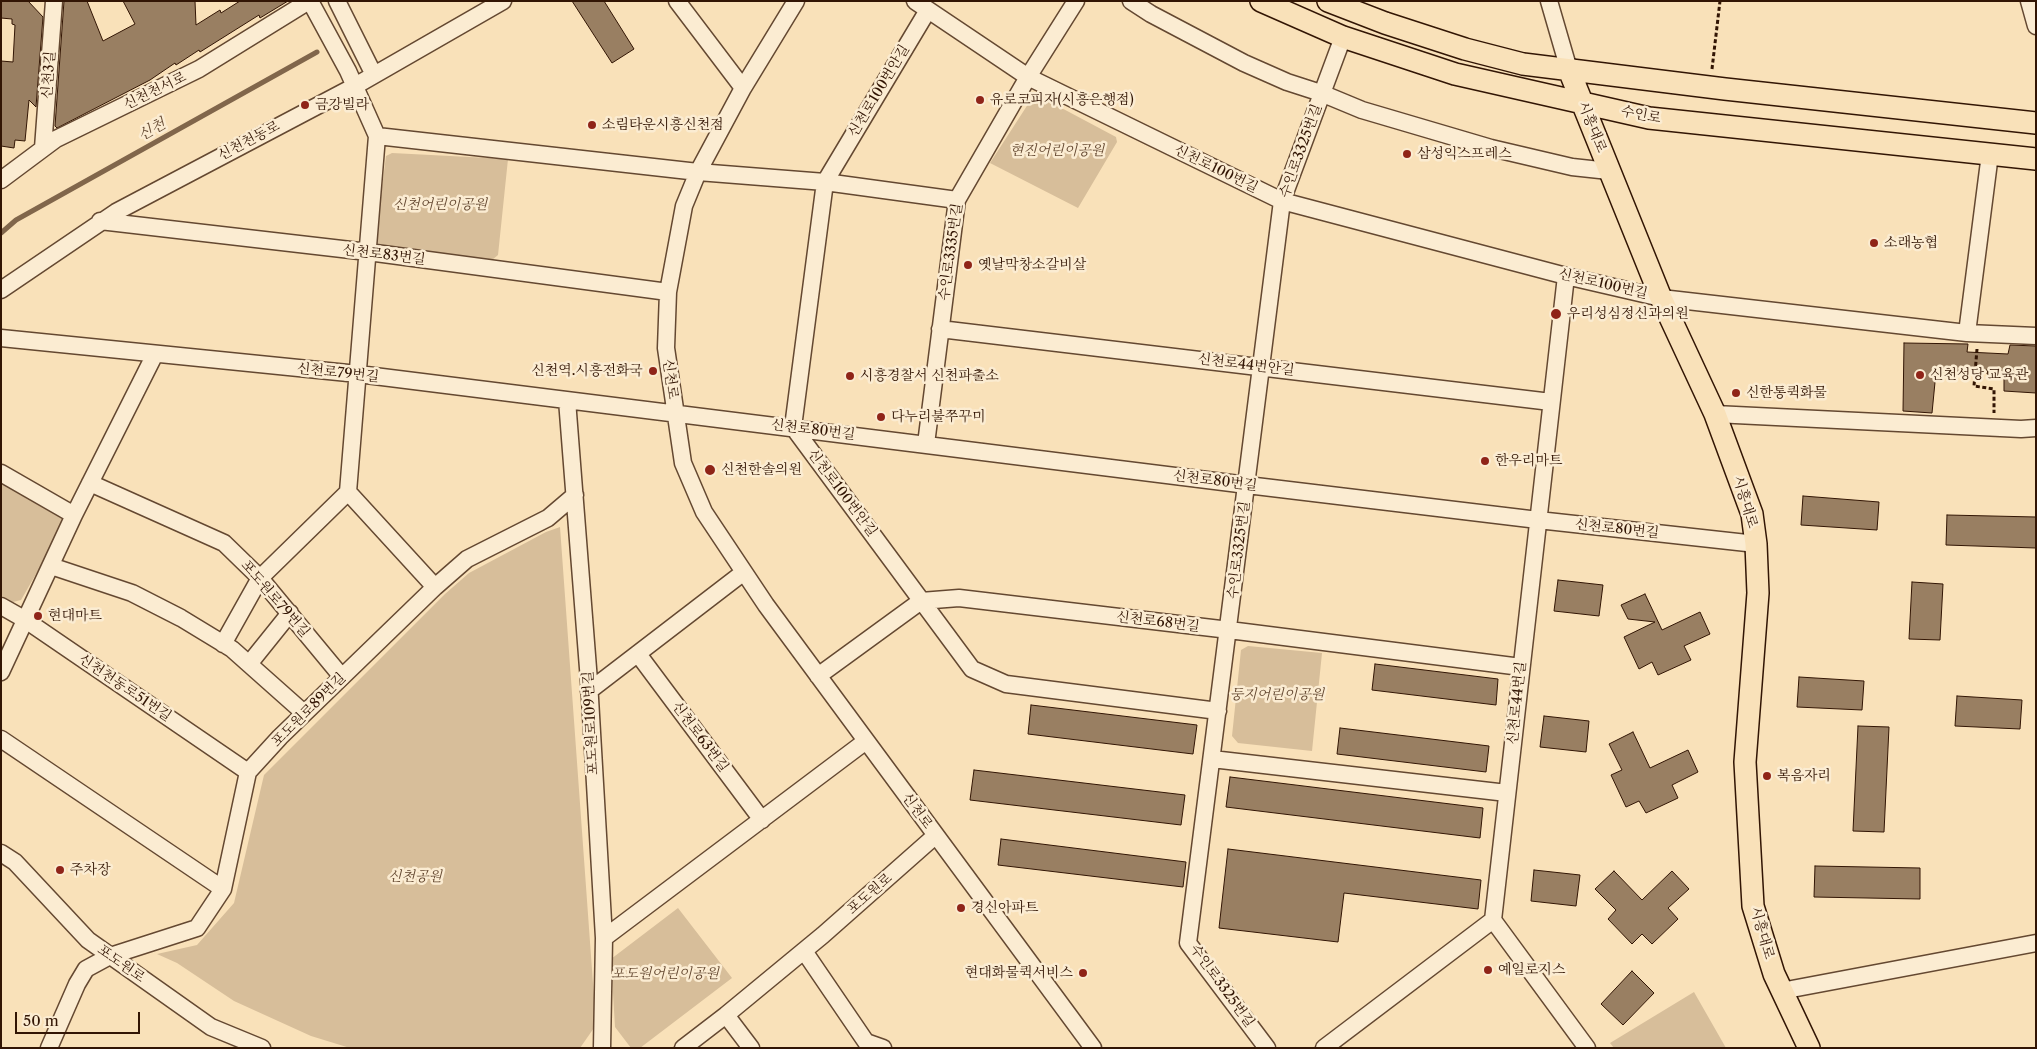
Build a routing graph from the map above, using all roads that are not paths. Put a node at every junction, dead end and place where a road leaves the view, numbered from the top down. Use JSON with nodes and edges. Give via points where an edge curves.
{"nodes":[{"id":1,"x":54,"y":1,"type":"edge"},
{"id":2,"x":337,"y":1,"type":"edge"},
{"id":3,"x":503,"y":1,"type":"edge"},
{"id":4,"x":677,"y":1,"type":"edge"},
{"id":5,"x":796,"y":1,"type":"edge"},
{"id":6,"x":1076,"y":1,"type":"edge"},
{"id":7,"x":1131,"y":1,"type":"edge"},
{"id":8,"x":1261,"y":1,"type":"edge"},
{"id":9,"x":1328,"y":1,"type":"edge"},
{"id":10,"x":1550,"y":1,"type":"edge"},
{"id":11,"x":2029,"y":1,"type":"edge"},
{"id":12,"x":312,"y":5,"type":"edge"},
{"id":13,"x":921,"y":6,"type":"edge"},
{"id":14,"x":2036,"y":26,"type":"edge"},
{"id":15,"x":1343,"y":37,"type":"junction"},
{"id":16,"x":1569,"y":70,"type":"junction"},
{"id":17,"x":374,"y":75,"type":"junction"},
{"id":18,"x":1028,"y":77,"type":"junction"},
{"id":19,"x":352,"y":78,"type":"junction"},
{"id":20,"x":743,"y":88,"type":"junction"},
{"id":21,"x":1322,"y":93,"type":"junction"},
{"id":22,"x":1582,"y":102,"type":"junction"},
{"id":23,"x":2036,"y":123,"type":"edge"},
{"id":24,"x":377,"y":136,"type":"junction"},
{"id":25,"x":43,"y":148,"type":"junction"},
{"id":26,"x":1990,"y":154,"type":"junction"},
{"id":27,"x":2036,"y":159,"type":"edge"},
{"id":28,"x":1609,"y":171,"type":"junction"},
{"id":29,"x":698,"y":172,"type":"junction"},
{"id":30,"x":1,"y":180,"type":"edge"},
{"id":31,"x":825,"y":182,"type":"junction"},
{"id":32,"x":957,"y":200,"type":"junction"},
{"id":33,"x":1282,"y":201,"type":"junction"},
{"id":34,"x":100,"y":221,"type":"junction"},
{"id":35,"x":368,"y":252,"type":"junction"},
{"id":36,"x":1566,"y":276,"type":"junction"},
{"id":37,"x":1,"y":290,"type":"edge"},
{"id":38,"x":668,"y":292,"type":"junction"},
{"id":39,"x":1661,"y":298,"type":"junction"},
{"id":40,"x":940,"y":329,"type":"junction"},
{"id":41,"x":1972,"y":333,"type":"junction"},
{"id":42,"x":2036,"y":336,"type":"edge"},
{"id":43,"x":1,"y":338,"type":"edge"},
{"id":44,"x":155,"y":354,"type":"junction"},
{"id":45,"x":1262,"y":367,"type":"junction"},
{"id":46,"x":358,"y":374,"type":"junction"},
{"id":47,"x":567,"y":400,"type":"junction"},
{"id":48,"x":1551,"y":402,"type":"junction"},
{"id":49,"x":674,"y":412,"type":"junction"},
{"id":50,"x":1715,"y":414,"type":"junction"},
{"id":51,"x":793,"y":427,"type":"junction"},
{"id":52,"x":2036,"y":428,"type":"edge"},
{"id":53,"x":926,"y":444,"type":"junction"},
{"id":54,"x":1,"y":474,"type":"edge"},
{"id":55,"x":90,"y":483,"type":"junction"},
{"id":56,"x":1247,"y":485,"type":"junction"},
{"id":57,"x":348,"y":492,"type":"junction"},
{"id":58,"x":576,"y":495,"type":"junction"},
{"id":59,"x":74,"y":515,"type":"junction"},
{"id":60,"x":1538,"y":520,"type":"junction"},
{"id":61,"x":1756,"y":544,"type":"junction"},
{"id":62,"x":50,"y":566,"type":"junction"},
{"id":63,"x":744,"y":572,"type":"junction"},
{"id":64,"x":260,"y":578,"type":"junction"},
{"id":65,"x":435,"y":587,"type":"junction"},
{"id":66,"x":921,"y":601,"type":"junction"},
{"id":67,"x":1,"y":606,"type":"edge"},
{"id":68,"x":290,"y":613,"type":"junction"},
{"id":69,"x":24,"y":619,"type":"junction"},
{"id":70,"x":1228,"y":630,"type":"junction"},
{"id":71,"x":223,"y":644,"type":"junction"},
{"id":72,"x":638,"y":654,"type":"junction"},
{"id":73,"x":249,"y":664,"type":"junction"},
{"id":74,"x":1521,"y":667,"type":"junction"},
{"id":75,"x":1,"y":672,"type":"edge"},
{"id":76,"x":818,"y":676,"type":"junction"},
{"id":77,"x":342,"y":677,"type":"junction"},
{"id":78,"x":589,"y":691,"type":"junction"},
{"id":79,"x":1218,"y":711,"type":"junction"},
{"id":80,"x":304,"y":713,"type":"junction"},
{"id":81,"x":1,"y":739,"type":"edge"},
{"id":82,"x":866,"y":741,"type":"junction"},
{"id":83,"x":1212,"y":759,"type":"junction"},
{"id":84,"x":248,"y":772,"type":"junction"},
{"id":85,"x":1507,"y":793,"type":"junction"},
{"id":86,"x":762,"y":820,"type":"junction"},
{"id":87,"x":935,"y":836,"type":"junction"},
{"id":88,"x":1,"y":853,"type":"edge"},
{"id":89,"x":224,"y":889,"type":"junction"},
{"id":90,"x":1493,"y":920,"type":"junction"},
{"id":91,"x":604,"y":938,"type":"junction"},
{"id":92,"x":2036,"y":943,"type":"edge"},
{"id":93,"x":804,"y":951,"type":"junction"},
{"id":94,"x":110,"y":956,"type":"junction"},
{"id":95,"x":1781,"y":991,"type":"junction"},
{"id":96,"x":726,"y":1015,"type":"junction"},
{"id":97,"x":49,"y":1048,"type":"edge"},
{"id":98,"x":262,"y":1048,"type":"edge"},
{"id":99,"x":602,"y":1048,"type":"edge"},
{"id":100,"x":683,"y":1048,"type":"edge"},
{"id":101,"x":751,"y":1048,"type":"edge"},
{"id":102,"x":883,"y":1048,"type":"edge"},
{"id":103,"x":1093,"y":1048,"type":"edge"},
{"id":104,"x":1267,"y":1048,"type":"edge"},
{"id":105,"x":1324,"y":1048,"type":"edge"},
{"id":106,"x":1587,"y":1048,"type":"edge"},
{"id":107,"x":1809,"y":1048,"type":"edge"}],
"edges":[{"from":1,"to":25,"type":"street","name":"신천3길"},
{"from":2,"to":17,"type":"street"},
{"from":3,"to":17,"type":"street","name":"신천천동로"},
{"from":4,"to":20,"type":"street"},
{"from":5,"to":20,"type":"street","name":"신천로"},
{"from":6,"to":18,"type":"street","name":"수인로3335번길"},
{"from":7,"to":21,"type":"street","via":[[1244,63]]},
{"from":8,"to":15,"type":"main road","name":"수인로"},
{"from":9,"to":16,"type":"main road","via":[[1465,49],[1523,64]]},
{"from":10,"to":16,"type":"street"},
{"from":11,"to":14,"type":"street"},
{"from":12,"to":19,"type":"street"},
{"from":12,"to":25,"type":"street","name":"신천천서로","via":[[199,70]]},
{"from":13,"to":18,"type":"street","name":"신천로100번길"},
{"from":13,"to":31,"type":"street","name":"신천로100번안길"},
{"from":15,"to":21,"type":"street","name":"수인로3325번길"},
{"from":15,"to":22,"type":"main road","name":"수인로","via":[[1455,74]]},
{"from":16,"to":22,"type":"main road","name":"시흥대로"},
{"from":16,"to":23,"type":"main road"},
{"from":17,"to":19,"type":"street","name":"신천천동로"},
{"from":18,"to":32,"type":"street","name":"수인로3335번길"},
{"from":18,"to":33,"type":"street","name":"신천로100번길"},
{"from":19,"to":24,"type":"street"},
{"from":19,"to":34,"type":"street","name":"신천천동로"},
{"from":20,"to":29,"type":"street","name":"신천로"},
{"from":21,"to":28,"type":"street","via":[[1362,110],[1491,148],[1572,167]]},
{"from":21,"to":33,"type":"street","name":"수인로3325번길"},
{"from":22,"to":26,"type":"main road","name":"수인로","via":[[1649,118]]},
{"from":22,"to":28,"type":"main road","name":"시흥대로"},
{"from":24,"to":29,"type":"street"},
{"from":24,"to":35,"type":"street"},
{"from":25,"to":30,"type":"street","name":"신천천서로"},
{"from":26,"to":27,"type":"main road","name":"수인로"},
{"from":26,"to":41,"type":"street"},
{"from":28,"to":39,"type":"main road","name":"시흥대로"},
{"from":29,"to":31,"type":"street"},
{"from":29,"to":38,"type":"street","name":"신천로","via":[[684,206]]},
{"from":31,"to":32,"type":"street"},
{"from":31,"to":51,"type":"street","name":"신천로100번안길"},
{"from":32,"to":40,"type":"street","name":"수인로3335번길"},
{"from":33,"to":36,"type":"street","name":"신천로100번길"},
{"from":33,"to":45,"type":"street","name":"수인로3325번길"},
{"from":34,"to":35,"type":"street","name":"신천로83번길"},
{"from":34,"to":37,"type":"street","name":"신천천동로"},
{"from":35,"to":38,"type":"street","name":"신천로83번길"},
{"from":35,"to":46,"type":"street"},
{"from":36,"to":39,"type":"street","name":"신천로100번길"},
{"from":36,"to":48,"type":"street","name":"신천로44번길"},
{"from":38,"to":49,"type":"street","name":"신천로","via":[[666,348]]},
{"from":39,"to":41,"type":"street","name":"신천로100번길"},
{"from":39,"to":50,"type":"main road","name":"시흥대로"},
{"from":40,"to":45,"type":"street","name":"신천로44번안길"},
{"from":40,"to":53,"type":"street","name":"수인로3335번길"},
{"from":41,"to":42,"type":"street","name":"신천로100번길"},
{"from":43,"to":44,"type":"street","name":"신천로79번길"},
{"from":44,"to":46,"type":"street","name":"신천로79번길"},
{"from":44,"to":55,"type":"street"},
{"from":45,"to":48,"type":"street","name":"신천로44번안길"},
{"from":45,"to":56,"type":"street","name":"수인로3325번길"},
{"from":46,"to":47,"type":"street","name":"신천로79번길"},
{"from":46,"to":57,"type":"street"},
{"from":47,"to":49,"type":"street","name":"신천로79번길"},
{"from":47,"to":58,"type":"street","name":"포도원로109번길"},
{"from":48,"to":60,"type":"street","name":"신천로44번길"},
{"from":49,"to":51,"type":"street","name":"신천로80번길"},
{"from":49,"to":63,"type":"street","name":"신천로","via":[[683,463],[704,512]]},
{"from":50,"to":52,"type":"street"},
{"from":50,"to":61,"type":"main road","name":"시흥대로","via":[[1752,514]]},
{"from":51,"to":53,"type":"street","name":"신천로80번길"},
{"from":51,"to":66,"type":"street","name":"신천로100번안길"},
{"from":53,"to":56,"type":"street","name":"신천로80번길"},
{"from":54,"to":59,"type":"street"},
{"from":55,"to":59,"type":"street"},
{"from":55,"to":64,"type":"street","name":"포도원로79번길","via":[[224,543]]},
{"from":56,"to":60,"type":"street","name":"신천로80번길"},
{"from":56,"to":70,"type":"street","name":"수인로3325번길"},
{"from":57,"to":64,"type":"street"},
{"from":57,"to":65,"type":"street"},
{"from":58,"to":65,"type":"street","name":"포도원로89번길","via":[[548,518],[467,559]]},
{"from":58,"to":78,"type":"street","name":"포도원로109번길"},
{"from":59,"to":62,"type":"street"},
{"from":60,"to":61,"type":"street","name":"신천로80번길"},
{"from":60,"to":74,"type":"street","name":"신천로44번길"},
{"from":61,"to":95,"type":"main road","name":"시흥대로","via":[[1758,593],[1745,762],[1753,906]]},
{"from":62,"to":69,"type":"street"},
{"from":62,"to":71,"type":"street","via":[[132,593]]},
{"from":63,"to":72,"type":"street"},
{"from":63,"to":76,"type":"street","name":"신천로"},
{"from":64,"to":68,"type":"street","name":"포도원로79번길"},
{"from":64,"to":71,"type":"street"},
{"from":65,"to":77,"type":"street","name":"포도원로89번길"},
{"from":66,"to":70,"type":"street","name":"신천로68번길","via":[[959,598]]},
{"from":66,"to":76,"type":"street"},
{"from":66,"to":79,"type":"street","name":"신천로100번안길","via":[[972,669],[1006,684]]},
{"from":67,"to":69,"type":"street","name":"신천천동로51번길"},
{"from":68,"to":73,"type":"street"},
{"from":68,"to":77,"type":"street","name":"포도원로79번길"},
{"from":69,"to":75,"type":"street"},
{"from":69,"to":84,"type":"street","name":"신천천동로51번길"},
{"from":70,"to":74,"type":"street","name":"신천로68번길"},
{"from":70,"to":79,"type":"street","name":"수인로3325번길"},
{"from":71,"to":73,"type":"street"},
{"from":72,"to":78,"type":"street"},
{"from":72,"to":86,"type":"street","name":"신천로63번길"},
{"from":73,"to":80,"type":"street"},
{"from":74,"to":85,"type":"street","name":"신천로44번길"},
{"from":76,"to":82,"type":"street","name":"신천로"},
{"from":77,"to":80,"type":"street","name":"포도원로89번길"},
{"from":78,"to":91,"type":"street","name":"포도원로109번길"},
{"from":79,"to":83,"type":"street","name":"수인로3325번길"},
{"from":80,"to":84,"type":"street","name":"포도원로89번길"},
{"from":81,"to":89,"type":"street"},
{"from":82,"to":86,"type":"street"},
{"from":82,"to":87,"type":"street","name":"신천로"},
{"from":83,"to":85,"type":"street"},
{"from":83,"to":104,"type":"street","name":"수인로3325번길","via":[[1188,943]]},
{"from":84,"to":89,"type":"street"},
{"from":85,"to":90,"type":"street","name":"신천로44번길"},
{"from":86,"to":91,"type":"street"},
{"from":87,"to":93,"type":"street","name":"포도원로"},
{"from":87,"to":103,"type":"street","name":"신천로"},
{"from":88,"to":94,"type":"street","name":"포도원로","via":[[14,862],[88,940]]},
{"from":89,"to":94,"type":"street","via":[[197,928]]},
{"from":90,"to":105,"type":"street"},
{"from":90,"to":106,"type":"street"},
{"from":91,"to":99,"type":"street","name":"포도원로109번길"},
{"from":92,"to":95,"type":"street"},
{"from":93,"to":96,"type":"street","name":"포도원로"},
{"from":93,"to":102,"type":"street","via":[[866,1042]]},
{"from":94,"to":97,"type":"street","via":[[86,970]]},
{"from":94,"to":98,"type":"street","name":"포도원로","via":[[211,1027]]},
{"from":95,"to":107,"type":"main road","name":"시흥대로"},
{"from":96,"to":100,"type":"street","name":"포도원로"},
{"from":96,"to":101,"type":"street"}]}
